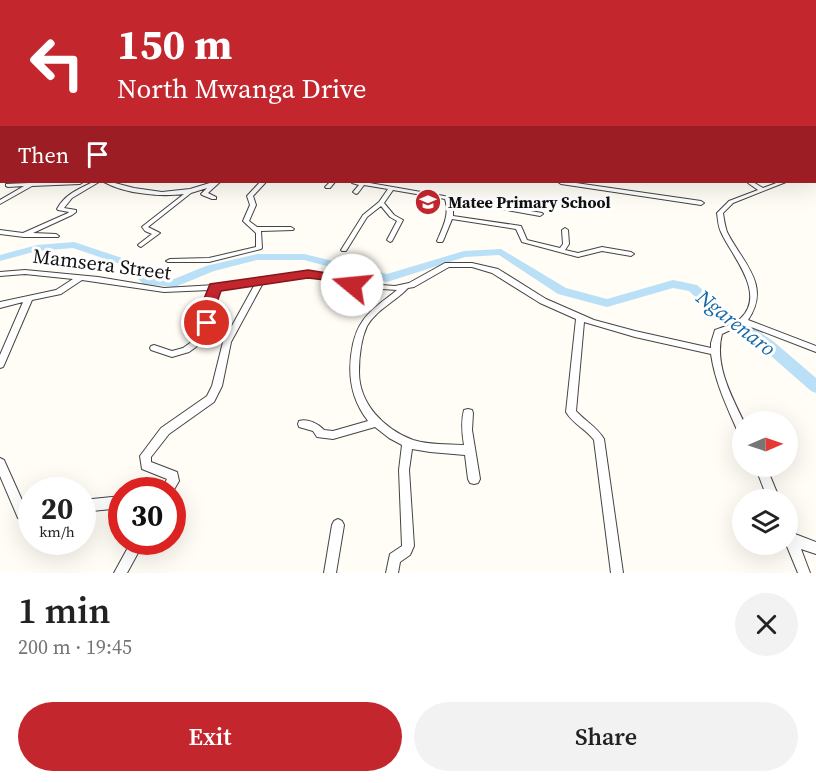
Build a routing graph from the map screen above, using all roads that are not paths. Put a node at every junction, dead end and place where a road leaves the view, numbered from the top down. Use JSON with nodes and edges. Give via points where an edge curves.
{"nodes":[{"id":1,"x":12,"y":183,"type":"edge"},
{"id":2,"x":56,"y":183,"type":"edge"},
{"id":3,"x":94,"y":183,"type":"edge"},
{"id":4,"x":117,"y":183,"type":"edge"},
{"id":5,"x":213,"y":183,"type":"edge"},
{"id":6,"x":215,"y":183,"type":"edge"},
{"id":7,"x":261,"y":183,"type":"edge"},
{"id":8,"x":363,"y":183,"type":"joint"},
{"id":9,"x":568,"y":183,"type":"edge"},
{"id":10,"x":751,"y":183,"type":"edge"},
{"id":11,"x":780,"y":183,"type":"edge"},
{"id":12,"x":31,"y":184,"type":"junction"},
{"id":13,"x":8,"y":185,"type":"junction"},
{"id":14,"x":0,"y":189,"type":"edge"},
{"id":15,"x":391,"y":189,"type":"junction"},
{"id":16,"x":760,"y":190,"type":"junction"},
{"id":17,"x":189,"y":192,"type":"junction"},
{"id":18,"x":356,"y":192,"type":"dead end"},
{"id":19,"x":214,"y":198,"type":"dead end"},
{"id":20,"x":447,"y":198,"type":"junction"},
{"id":21,"x":0,"y":202,"type":"edge"},
{"id":22,"x":381,"y":203,"type":"junction"},
{"id":23,"x":701,"y":203,"type":"dead end"},
{"id":24,"x":540,"y":214,"type":"dead end"},
{"id":25,"x":450,"y":217,"type":"junction"},
{"id":26,"x":257,"y":229,"type":"junction"},
{"id":27,"x":291,"y":229,"type":"dead end"},
{"id":28,"x":565,"y":230,"type":"dead end"},
{"id":29,"x":0,"y":232,"type":"edge"},
{"id":30,"x":24,"y":234,"type":"junction"},
{"id":31,"x":56,"y":236,"type":"dead end"},
{"id":32,"x":390,"y":240,"type":"dead end"},
{"id":33,"x":440,"y":241,"type":"dead end"},
{"id":34,"x":141,"y":245,"type":"dead end"},
{"id":35,"x":344,"y":249,"type":"dead end"},
{"id":36,"x":561,"y":252,"type":"junction"},
{"id":37,"x":631,"y":254,"type":"dead end"},
{"id":38,"x":170,"y":261,"type":"dead end"},
{"id":39,"x":0,"y":274,"type":"edge"},
{"id":40,"x":80,"y":278,"type":"junction"},
{"id":41,"x":261,"y":279,"type":"junction"},
{"id":42,"x":215,"y":287,"type":"junction"},
{"id":43,"x":405,"y":287,"type":"junction"},
{"id":44,"x":28,"y":300,"type":"junction"},
{"id":45,"x":0,"y":305,"type":"edge"},
{"id":46,"x":580,"y":318,"type":"junction"},
{"id":47,"x":743,"y":321,"type":"junction"},
{"id":48,"x":154,"y":348,"type":"dead end"},
{"id":49,"x":816,"y":349,"type":"edge"},
{"id":50,"x":714,"y":352,"type":"junction"},
{"id":51,"x":0,"y":365,"type":"edge"},
{"id":52,"x":734,"y":411,"type":"edge"},
{"id":53,"x":468,"y":413,"type":"dead end"},
{"id":54,"x":375,"y":423,"type":"junction"},
{"id":55,"x":303,"y":424,"type":"dead end"},
{"id":56,"x":408,"y":442,"type":"junction"},
{"id":57,"x":470,"y":450,"type":"junction"},
{"id":58,"x":0,"y":463,"type":"edge"},
{"id":59,"x":173,"y":477,"type":"edge"},
{"id":60,"x":474,"y":479,"type":"dead end"},
{"id":61,"x":18,"y":505,"type":"edge"},
{"id":62,"x":338,"y":525,"type":"dead end"},
{"id":63,"x":798,"y":540,"type":"edge"},
{"id":64,"x":816,"y":548,"type":"edge"},
{"id":65,"x":130,"y":555,"type":"edge"},
{"id":66,"x":797,"y":555,"type":"edge"},
{"id":67,"x":120,"y":573,"type":"edge"},
{"id":68,"x":330,"y":573,"type":"edge"},
{"id":69,"x":392,"y":573,"type":"edge"},
{"id":70,"x":617,"y":573,"type":"edge"},
{"id":71,"x":804,"y":573,"type":"edge"}],
"edges":[{"from":1,"to":13,"type":"street"},
{"from":2,"to":12,"type":"street"},
{"from":3,"to":30,"type":"street","via":[[61,206],[60,209],[74,211],[70,214]]},
{"from":4,"to":17,"type":"street","via":[[122,189]]},
{"from":5,"to":17,"type":"street"},
{"from":6,"to":19,"type":"street","via":[[204,194]]},
{"from":7,"to":26,"type":"street","via":[[250,196],[253,205],[246,221]]},
{"from":8,"to":15,"type":"street"},
{"from":8,"to":18,"type":"street"},
{"from":9,"to":23,"type":"street"},
{"from":10,"to":16,"type":"street"},
{"from":11,"to":16,"type":"street"},
{"from":12,"to":13,"type":"street"},
{"from":12,"to":21,"type":"street"},
{"from":13,"to":14,"type":"street"},
{"from":15,"to":20,"type":"street"},
{"from":15,"to":22,"type":"street"},
{"from":16,"to":47,"type":"street","via":[[731,202],[720,213],[723,230],[752,283],[752,308]]},
{"from":17,"to":34,"type":"street","via":[[145,227],[158,233]]},
{"from":20,"to":24,"type":"street"},
{"from":20,"to":25,"type":"street"},
{"from":22,"to":32,"type":"street","via":[[400,220]]},
{"from":22,"to":35,"type":"street","via":[[365,216]]},
{"from":25,"to":33,"type":"street"},
{"from":25,"to":36,"type":"street","via":[[519,227],[524,241]]},
{"from":26,"to":27,"type":"street"},
{"from":26,"to":38,"type":"street","via":[[260,243],[254,250],[203,260]]},
{"from":28,"to":36,"type":"street","via":[[566,244]]},
{"from":29,"to":30,"type":"street"},
{"from":30,"to":31,"type":"street"},
{"from":36,"to":37,"type":"street","via":[[578,255],[602,249]]},
{"from":39,"to":40,"type":"street","name":"Mamsera Street","via":[[25,272]]},
{"from":40,"to":42,"type":"street","name":"Mamsera Street","via":[[122,281],[155,290]]},
{"from":40,"to":44,"type":"street","via":[[58,292]]},
{"from":41,"to":42,"type":"street","name":"Mamsera Street"},
{"from":41,"to":43,"type":"street","name":"Mamsera Street","via":[[308,274],[368,287]]},
{"from":41,"to":59,"type":"street","via":[[227,342],[218,386],[211,399],[165,431],[145,456],[146,465]]},
{"from":42,"to":48,"type":"street","via":[[206,328],[194,345],[171,354]]},
{"from":43,"to":46,"type":"street","name":"Mamsera Street","via":[[443,266],[472,265],[495,272]]},
{"from":43,"to":54,"type":"street","via":[[368,320],[355,353],[354,384]]},
{"from":44,"to":45,"type":"street"},
{"from":44,"to":51,"type":"street"},
{"from":46,"to":50,"type":"street","name":"Mamsera Street"},
{"from":46,"to":70,"type":"street","via":[[571,412],[599,439]]},
{"from":47,"to":49,"type":"street"},
{"from":47,"to":50,"type":"street","via":[[718,332]]},
{"from":50,"to":52,"type":"street"},
{"from":53,"to":57,"type":"street"},
{"from":54,"to":55,"type":"street","via":[[333,435],[321,434]]},
{"from":54,"to":56,"type":"street"},
{"from":56,"to":57,"type":"street"},
{"from":56,"to":69,"type":"street","via":[[404,470],[408,546],[394,558]]},
{"from":57,"to":60,"type":"street"},
{"from":58,"to":61,"type":"street"},
{"from":62,"to":68,"type":"street"},
{"from":63,"to":64,"type":"street"},
{"from":65,"to":67,"type":"street"},
{"from":66,"to":71,"type":"street"}]}
